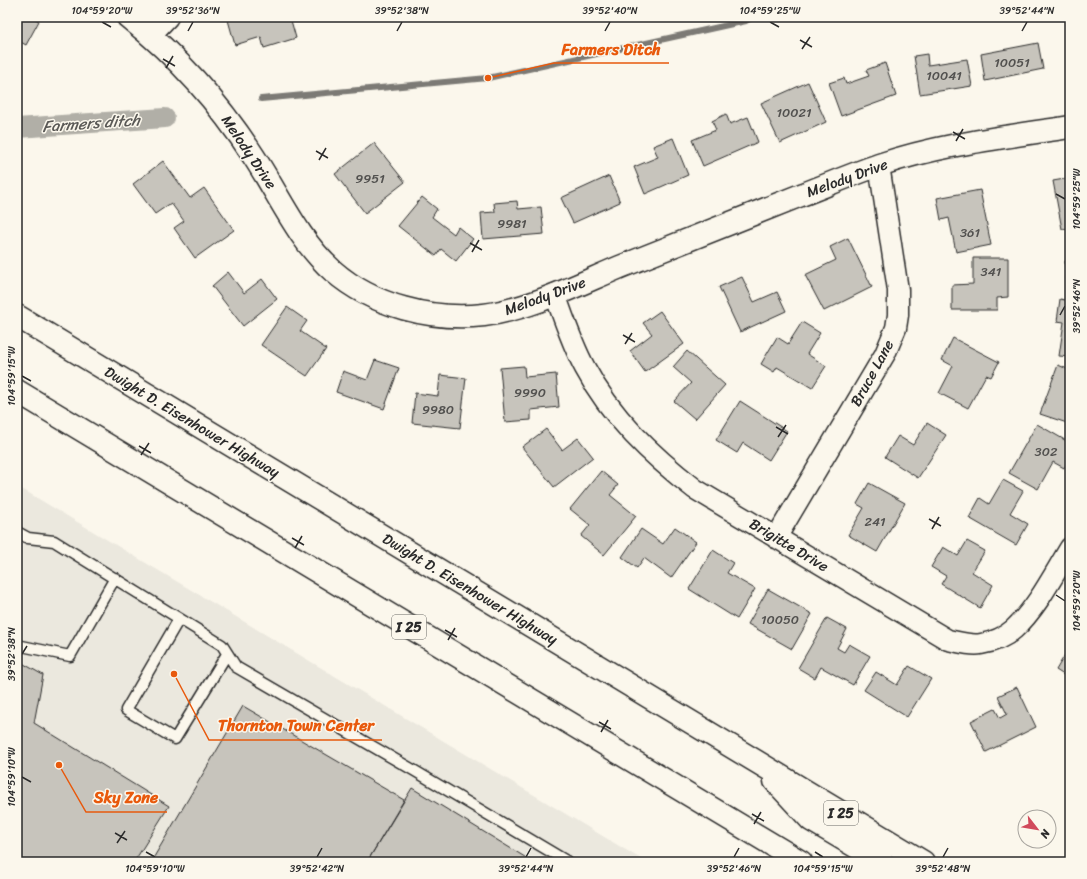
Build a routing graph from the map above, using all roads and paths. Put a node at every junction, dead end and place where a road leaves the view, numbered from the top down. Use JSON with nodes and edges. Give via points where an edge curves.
{"nodes":[{"id":1,"x":128,"y":17,"type":"edge"},
{"id":2,"x":168,"y":17,"type":"edge"},
{"id":3,"x":151,"y":35,"type":"junction"},
{"id":4,"x":1070,"y":127,"type":"edge"},
{"id":5,"x":879,"y":165,"type":"junction"},
{"id":6,"x":555,"y":294,"type":"junction"},
{"id":7,"x":17,"y":316,"type":"edge"},
{"id":8,"x":17,"y":391,"type":"edge"},
{"id":9,"x":17,"y":532,"type":"edge"},
{"id":10,"x":776,"y":538,"type":"junction"},
{"id":11,"x":1070,"y":548,"type":"edge"},
{"id":12,"x":115,"y":578,"type":"junction"},
{"id":13,"x":179,"y":619,"type":"junction"},
{"id":14,"x":17,"y":645,"type":"edge"},
{"id":15,"x":227,"y":654,"type":"junction"},
{"id":16,"x":760,"y":764,"type":"junction"},
{"id":17,"x":568,"y":862,"type":"edge"},
{"id":18,"x":801,"y":862,"type":"edge"},
{"id":19,"x":882,"y":862,"type":"edge"},
{"id":20,"x":923,"y":862,"type":"edge"}],
"edges":[{"from":1,"to":3,"type":"main road","name":"Melody Drive"},
{"from":2,"to":3,"type":"street"},
{"from":3,"to":6,"type":"main road","name":"Melody Drive","via":[[202,88],[233,125],[310,246],[334,271],[360,289],[384,301],[410,309],[450,316],[505,311]]},
{"from":4,"to":5,"type":"main road","name":"Melody Drive","via":[[978,141]]},
{"from":5,"to":6,"type":"main road","name":"Melody Drive"},
{"from":5,"to":10,"type":"street","name":"Bruce Lane","via":[[898,290],[896,328],[885,354]]},
{"from":6,"to":10,"type":"street","name":"Brigitte Drive","via":[[585,368],[601,395],[634,436],[695,489]]},
{"from":7,"to":16,"type":"main road","name":"Dwight D. Eisenhower Highway","number":"I 25"},
{"from":8,"to":18,"type":"main road","number":"I 25"},
{"from":9,"to":12,"type":"lane","via":[[28,538],[54,541]]},
{"from":10,"to":11,"type":"street","name":"Brigitte Drive","via":[[934,633],[948,640],[970,644],[994,641],[1014,629],[1035,604]]},
{"from":12,"to":13,"type":"lane"},
{"from":12,"to":14,"type":"lane","via":[[70,656]]},
{"from":13,"to":15,"type":"lane","via":[[222,645]]},
{"from":13,"to":15,"type":"lane","via":[[126,710],[175,739]]},
{"from":15,"to":17,"type":"lane","via":[[236,667]]},
{"from":16,"to":19,"type":"main road","via":[[811,820]]},
{"from":16,"to":20,"type":"main road","name":"Dwight D. Eisenhower Highway","number":"I 25"}]}
